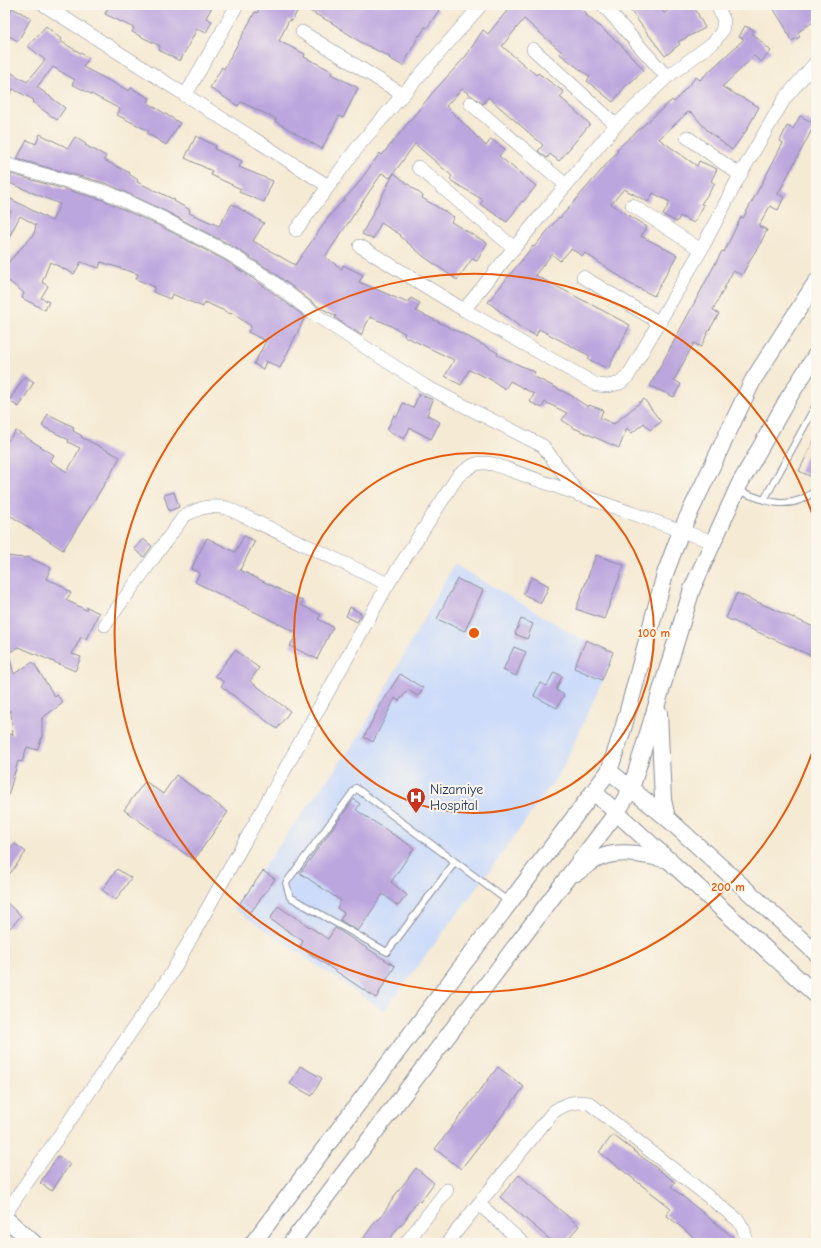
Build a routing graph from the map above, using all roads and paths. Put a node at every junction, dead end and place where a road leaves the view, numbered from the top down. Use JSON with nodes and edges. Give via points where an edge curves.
{"nodes":[{"id":1,"x":44,"y":5,"type":"edge"},
{"id":2,"x":237,"y":5,"type":"edge"},
{"id":3,"x":603,"y":5,"type":"edge"},
{"id":4,"x":717,"y":5,"type":"edge"},
{"id":5,"x":479,"y":6,"type":"edge"},
{"id":6,"x":302,"y":32,"type":"dead end"},
{"id":7,"x":533,"y":49,"type":"dead end"},
{"id":8,"x":816,"y":62,"type":"edge"},
{"id":9,"x":667,"y":77,"type":"junction"},
{"id":10,"x":402,"y":94,"type":"junction"},
{"id":11,"x":185,"y":96,"type":"junction"},
{"id":12,"x":470,"y":104,"type":"dead end"},
{"id":13,"x":616,"y":125,"type":"junction"},
{"id":14,"x":686,"y":137,"type":"dead end"},
{"id":15,"x":5,"y":164,"type":"edge"},
{"id":16,"x":418,"y":167,"type":"dead end"},
{"id":17,"x":740,"y":175,"type":"junction"},
{"id":18,"x":566,"y":185,"type":"junction"},
{"id":19,"x":328,"y":186,"type":"junction"},
{"id":20,"x":632,"y":205,"type":"dead end"},
{"id":21,"x":296,"y":230,"type":"dead end"},
{"id":22,"x":360,"y":246,"type":"dead end"},
{"id":23,"x":514,"y":248,"type":"junction"},
{"id":24,"x":701,"y":250,"type":"junction"},
{"id":25,"x":583,"y":277,"type":"dead end"},
{"id":26,"x":816,"y":282,"type":"edge"},
{"id":27,"x":464,"y":310,"type":"junction"},
{"id":28,"x":660,"y":323,"type":"junction"},
{"id":29,"x":816,"y":355,"type":"edge"},
{"id":30,"x":816,"y":405,"type":"edge"},
{"id":31,"x":737,"y":490,"type":"junction"},
{"id":32,"x":816,"y":490,"type":"edge"},
{"id":33,"x":579,"y":494,"type":"junction"},
{"id":34,"x":764,"y":500,"type":"junction"},
{"id":35,"x":681,"y":531,"type":"junction"},
{"id":36,"x":713,"y":542,"type":"junction"},
{"id":37,"x":388,"y":584,"type":"junction"},
{"id":38,"x":105,"y":625,"type":"dead end"},
{"id":39,"x":658,"y":701,"type":"junction"},
{"id":40,"x":609,"y":771,"type":"junction"},
{"id":41,"x":631,"y":789,"type":"junction"},
{"id":42,"x":594,"y":792,"type":"junction"},
{"id":43,"x":617,"y":812,"type":"junction"},
{"id":44,"x":668,"y":818,"type":"junction"},
{"id":45,"x":670,"y":860,"type":"junction"},
{"id":46,"x":455,"y":862,"type":"junction"},
{"id":47,"x":566,"y":880,"type":"junction"},
{"id":48,"x":510,"y":903,"type":"junction"},
{"id":49,"x":816,"y":953,"type":"edge"},
{"id":50,"x":816,"y":995,"type":"edge"},
{"id":51,"x":447,"y":1190,"type":"dead end"},
{"id":52,"x":479,"y":1204,"type":"junction"},
{"id":53,"x":5,"y":1214,"type":"edge"},
{"id":54,"x":5,"y":1218,"type":"edge"},
{"id":55,"x":34,"y":1243,"type":"edge"},
{"id":56,"x":253,"y":1243,"type":"edge"},
{"id":57,"x":291,"y":1243,"type":"edge"},
{"id":58,"x":406,"y":1243,"type":"edge"},
{"id":59,"x":447,"y":1243,"type":"edge"},
{"id":60,"x":523,"y":1243,"type":"edge"},
{"id":61,"x":746,"y":1243,"type":"edge"}],
"edges":[{"from":1,"to":11,"type":"street"},
{"from":2,"to":11,"type":"street"},
{"from":3,"to":9,"type":"street"},
{"from":4,"to":9,"type":"street","via":[[724,21],[722,31],[714,42]]},
{"from":5,"to":10,"type":"street"},
{"from":6,"to":10,"type":"street"},
{"from":7,"to":13,"type":"street"},
{"from":8,"to":17,"type":"street","via":[[785,98]]},
{"from":9,"to":13,"type":"street"},
{"from":10,"to":19,"type":"street"},
{"from":11,"to":19,"type":"street"},
{"from":12,"to":18,"type":"street"},
{"from":13,"to":18,"type":"street"},
{"from":14,"to":17,"type":"street"},
{"from":15,"to":33,"type":"street","via":[[106,192],[230,254],[269,279],[318,316],[425,386],[543,446]]},
{"from":16,"to":23,"type":"street"},
{"from":17,"to":24,"type":"street"},
{"from":18,"to":23,"type":"street"},
{"from":19,"to":21,"type":"street"},
{"from":20,"to":24,"type":"street"},
{"from":22,"to":27,"type":"street"},
{"from":23,"to":27,"type":"street"},
{"from":24,"to":28,"type":"street"},
{"from":25,"to":28,"type":"street"},
{"from":26,"to":35,"type":"street","via":[[753,380]]},
{"from":27,"to":28,"type":"street","via":[[597,385],[608,386],[620,383],[628,376]]},
{"from":29,"to":31,"type":"street","via":[[789,397]]},
{"from":30,"to":34,"type":"lane"},
{"from":31,"to":34,"type":"lane"},
{"from":31,"to":36,"type":"street"},
{"from":32,"to":34,"type":"lane","via":[[806,499],[784,504]]},
{"from":33,"to":35,"type":"street"},
{"from":33,"to":37,"type":"street","via":[[493,464],[481,462],[472,465],[458,476]]},
{"from":35,"to":36,"type":"street"},
{"from":35,"to":40,"type":"street","via":[[665,574]]},
{"from":36,"to":39,"type":"street","via":[[692,588]]},
{"from":37,"to":38,"type":"street","via":[[227,508],[198,508],[184,516]]},
{"from":37,"to":53,"type":"street","via":[[171,974]]},
{"from":39,"to":41,"type":"street"},
{"from":39,"to":44,"type":"street","via":[[663,800]]},
{"from":40,"to":41,"type":"street"},
{"from":40,"to":42,"type":"street"},
{"from":41,"to":43,"type":"street"},
{"from":41,"to":44,"type":"street"},
{"from":42,"to":43,"type":"street"},
{"from":42,"to":48,"type":"street"},
{"from":43,"to":45,"type":"street"},
{"from":43,"to":47,"type":"street"},
{"from":44,"to":49,"type":"street"},
{"from":45,"to":47,"type":"street","via":[[630,853],[614,854],[601,857]]},
{"from":45,"to":50,"type":"street"},
{"from":46,"to":46,"type":"lane","via":[[356,788],[286,883],[290,897],[387,952]]},
{"from":46,"to":48,"type":"lane"},
{"from":47,"to":57,"type":"street"},
{"from":48,"to":56,"type":"street"},
{"from":51,"to":58,"type":"street"},
{"from":52,"to":59,"type":"street"},
{"from":52,"to":60,"type":"street"},
{"from":52,"to":61,"type":"street","via":[[554,1112],[564,1104],[574,1101],[588,1103],[738,1220],[744,1230]]},
{"from":54,"to":55,"type":"street"}]}
